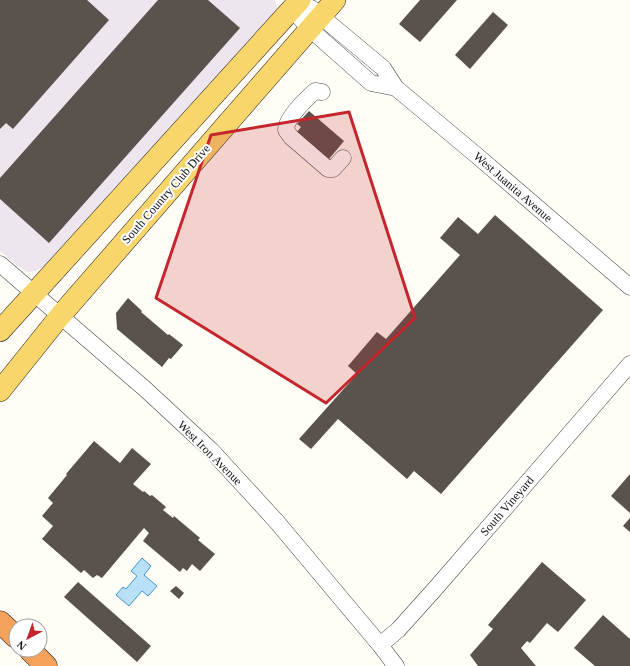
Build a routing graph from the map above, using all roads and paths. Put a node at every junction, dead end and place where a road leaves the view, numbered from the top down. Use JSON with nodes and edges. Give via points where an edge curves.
{"nodes":[{"id":1,"x":335,"y":0,"type":"edge"},
{"id":2,"x":297,"y":1,"type":"edge"},
{"id":3,"x":315,"y":23,"type":"junction"},
{"id":4,"x":322,"y":92,"type":"dead end"},
{"id":5,"x":343,"y":158,"type":"dead end"},
{"id":6,"x":0,"y":264,"type":"edge"},
{"id":7,"x":628,"y":282,"type":"edge"},
{"id":8,"x":34,"y":293,"type":"junction"},
{"id":9,"x":60,"y":316,"type":"junction"},
{"id":10,"x":0,"y":331,"type":"edge"},
{"id":11,"x":630,"y":364,"type":"edge"},
{"id":12,"x":0,"y":391,"type":"edge"},
{"id":13,"x":0,"y":622,"type":"edge"},
{"id":14,"x":8,"y":630,"type":"edge"},
{"id":15,"x":380,"y":645,"type":"junction"},
{"id":16,"x":38,"y":658,"type":"edge"},
{"id":17,"x":46,"y":666,"type":"edge"},
{"id":18,"x":396,"y":666,"type":"edge"}],
"edges":[{"from":1,"to":3,"type":"main road","name":"South Country Club Drive"},
{"from":2,"to":3,"type":"street","name":"West Juanita Avenue","via":[[310,8]]},
{"from":2,"to":8,"type":"main road"},
{"from":3,"to":7,"type":"street","name":"West Juanita Avenue","via":[[383,68],[396,88]]},
{"from":3,"to":9,"type":"main road","name":"South Country Club Drive"},
{"from":4,"to":5,"type":"street","via":[[315,91],[310,95],[288,121],[286,130],[328,169],[333,169]]},
{"from":6,"to":8,"type":"street","name":"West Iron Avenue"},
{"from":8,"to":9,"type":"street","name":"West Iron Avenue"},
{"from":8,"to":10,"type":"main road"},
{"from":9,"to":12,"type":"main road","name":"South Country Club Drive"},
{"from":9,"to":15,"type":"street","name":"West Iron Avenue","via":[[211,450],[277,522]]},
{"from":11,"to":15,"type":"street","name":"South Vineyard","via":[[434,590],[398,630]]},
{"from":13,"to":14,"type":"highway"},
{"from":15,"to":18,"type":"street","name":"West Iron Avenue"},
{"from":16,"to":17,"type":"highway"}]}
